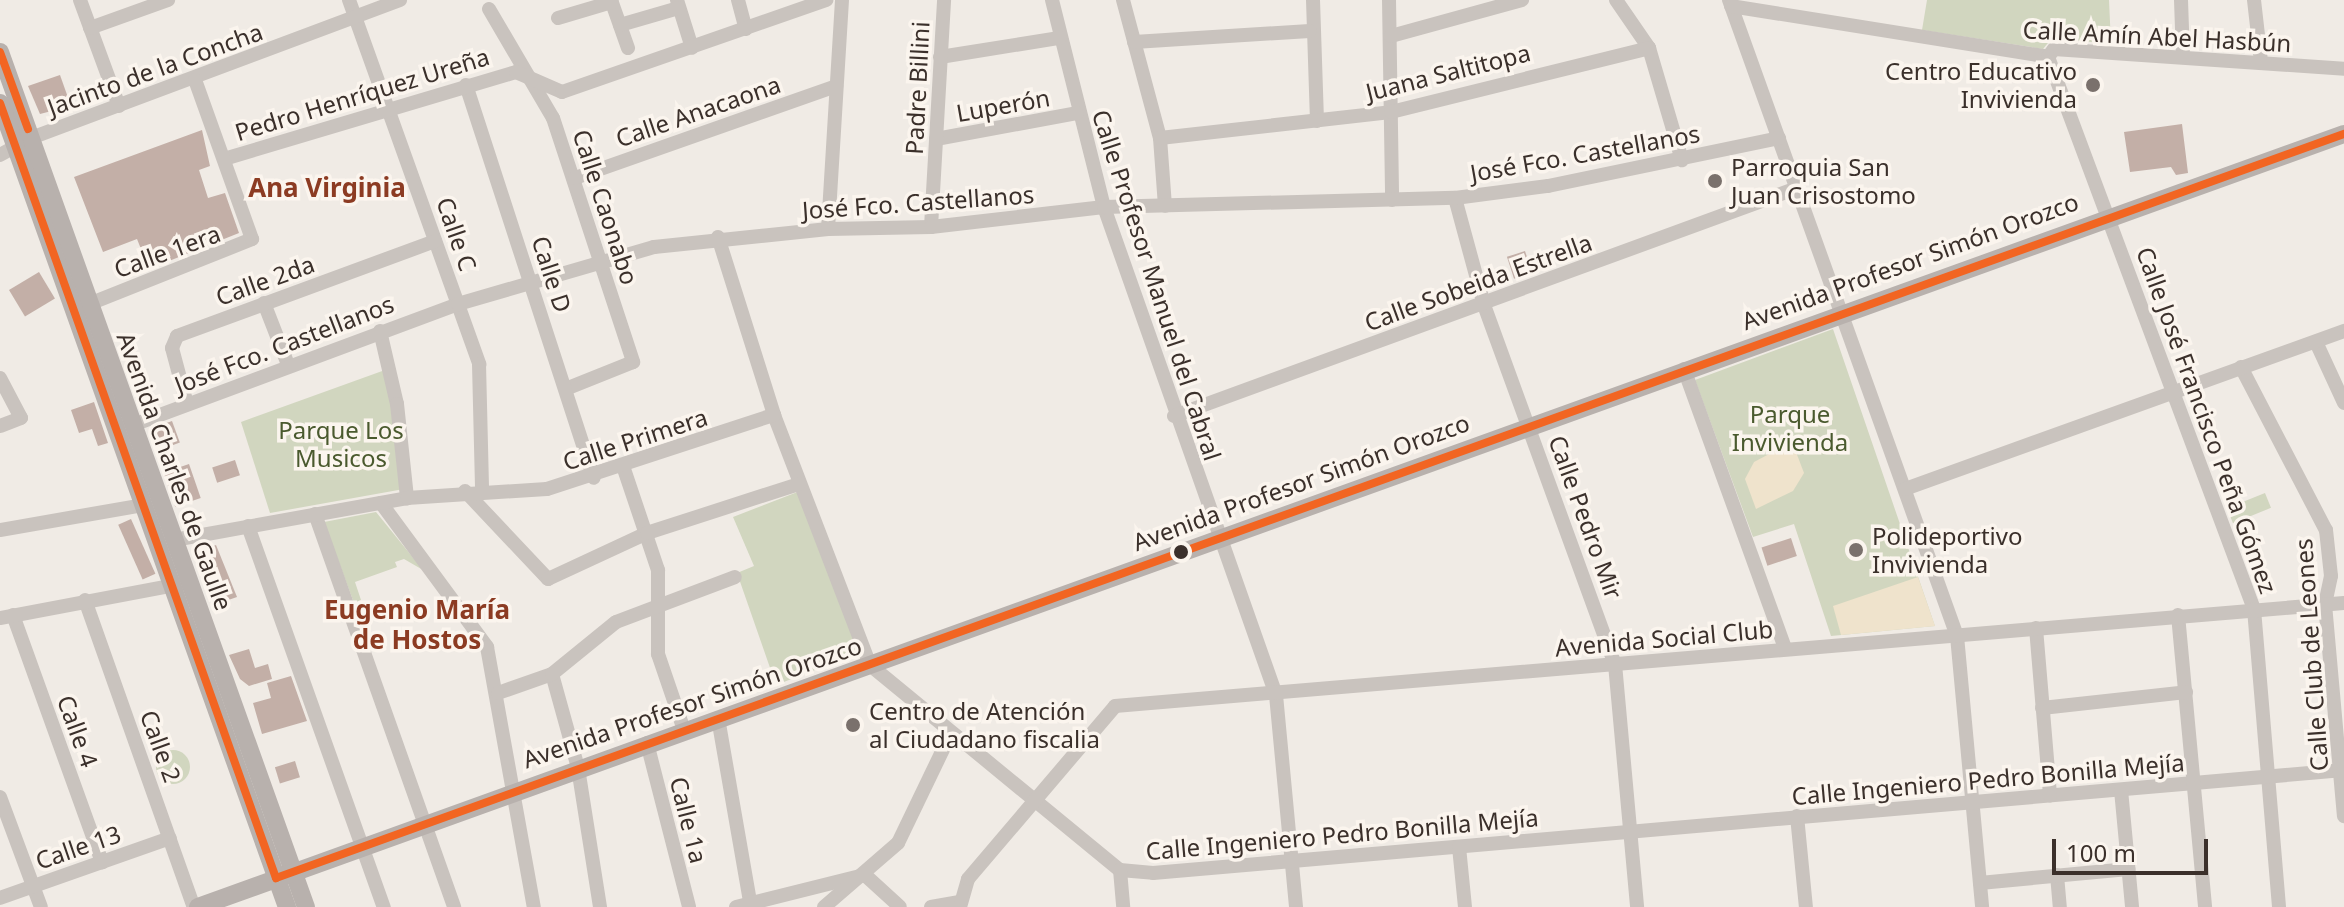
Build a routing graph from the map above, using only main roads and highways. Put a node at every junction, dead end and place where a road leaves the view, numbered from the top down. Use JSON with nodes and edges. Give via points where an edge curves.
{"nodes":[{"id":1,"x":0,"y":52,"type":"edge"},
{"id":2,"x":0,"y":103,"type":"edge"},
{"id":3,"x":2344,"y":134,"type":"edge"},
{"id":4,"x":16,"y":147,"type":"edge"},
{"id":5,"x":81,"y":307,"type":"junction"},
{"id":6,"x":285,"y":875,"type":"junction"},
{"id":7,"x":196,"y":907,"type":"edge"},
{"id":8,"x":287,"y":907,"type":"edge"},
{"id":9,"x":306,"y":907,"type":"edge"}],
"edges":[{"from":1,"to":4,"type":"main road","name":"Avenida Charles de Gaulle"},
{"from":2,"to":4,"type":"main road","name":"Avenida Charles de Gaulle"},
{"from":3,"to":6,"type":"main road","name":"Avenida Profesor Simón Orozco","via":[[2107,215]]},
{"from":4,"to":5,"type":"main road","name":"Avenida Charles de Gaulle"},
{"from":5,"to":6,"type":"main road","name":"Avenida Charles de Gaulle","via":[[171,584]]},
{"from":5,"to":6,"type":"main road","name":"Avenida Charles de Gaulle","via":[[133,425],[191,584]]},
{"from":6,"to":7,"type":"main road","name":"Avenida Profesor Simón Orozco"},
{"from":6,"to":8,"type":"main road","name":"Avenida Charles de Gaulle"},
{"from":6,"to":9,"type":"main road","name":"Avenida Charles de Gaulle"}]}
